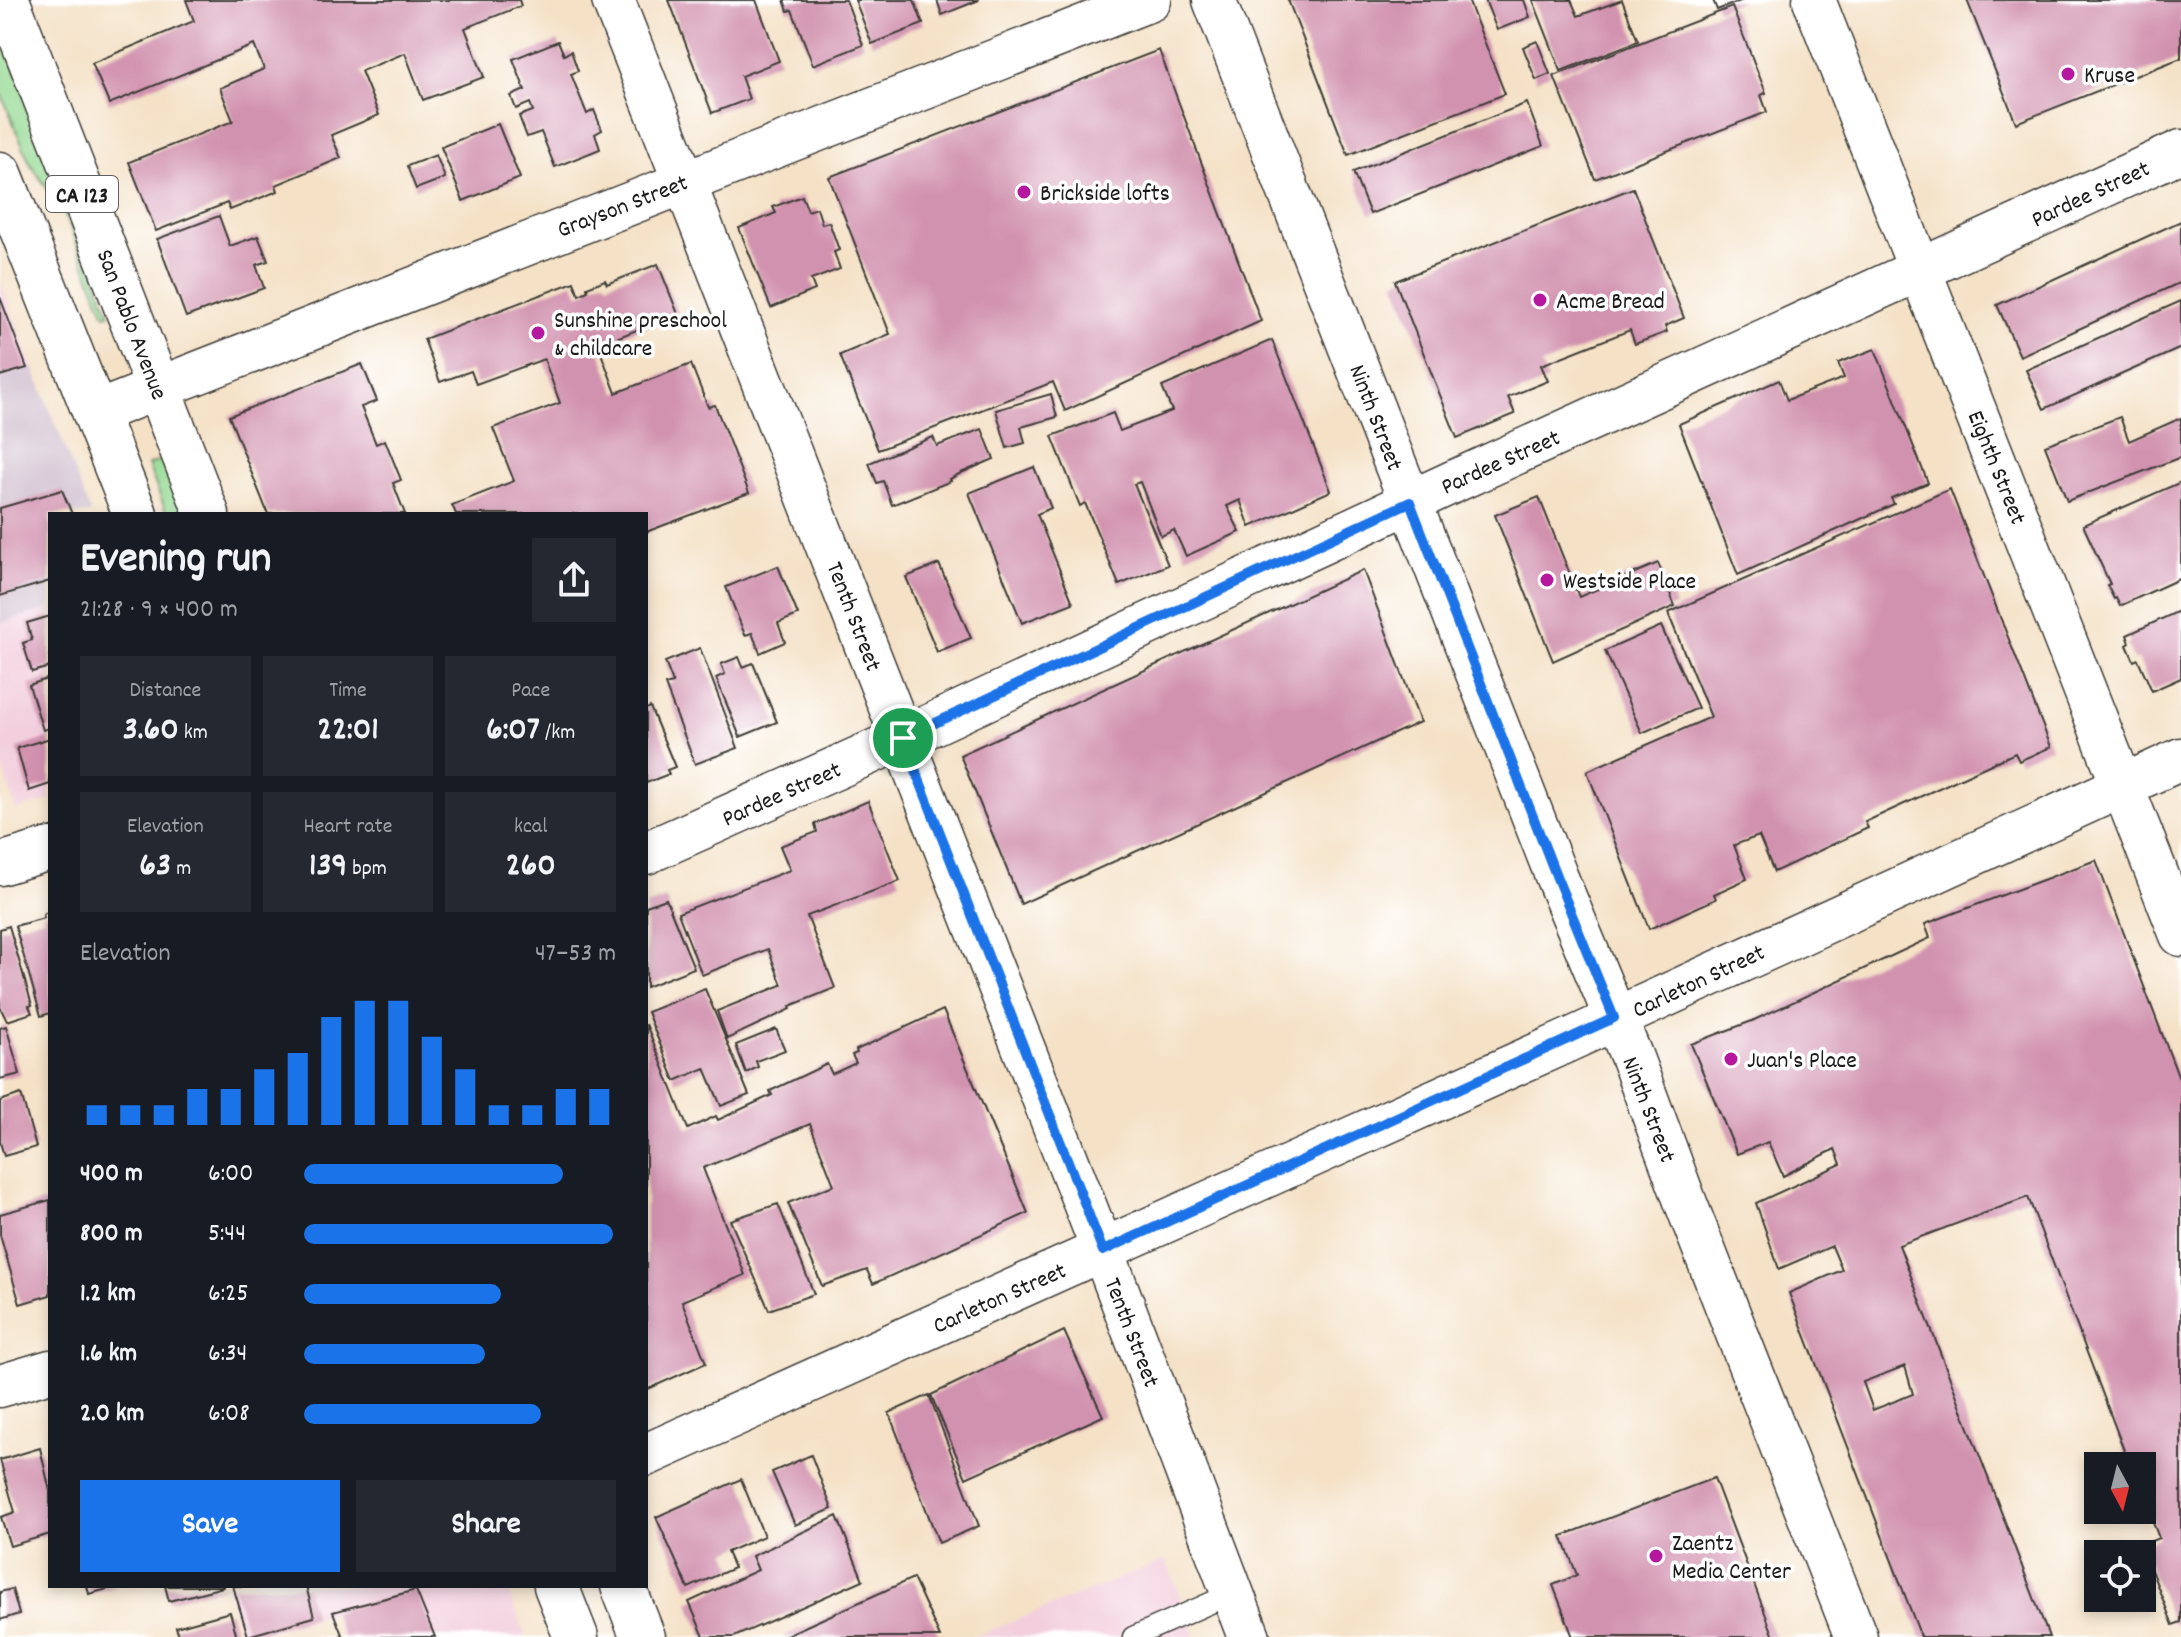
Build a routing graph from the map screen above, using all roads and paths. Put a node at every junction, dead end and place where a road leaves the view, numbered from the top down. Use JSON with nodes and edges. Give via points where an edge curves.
{"nodes":[{"id":1,"x":7,"y":0,"type":"edge"},
{"id":2,"x":613,"y":0,"type":"edge"},
{"id":3,"x":1150,"y":0,"type":"edge"},
{"id":4,"x":1214,"y":0,"type":"edge"},
{"id":5,"x":1814,"y":0,"type":"edge"},
{"id":6,"x":2181,"y":151,"type":"edge"},
{"id":7,"x":0,"y":174,"type":"edge"},
{"id":8,"x":684,"y":181,"type":"junction"},
{"id":9,"x":1920,"y":271,"type":"junction"},
{"id":10,"x":158,"y":387,"type":"junction"},
{"id":11,"x":95,"y":413,"type":"junction"},
{"id":12,"x":1410,"y":502,"type":"junction"},
{"id":13,"x":134,"y":512,"type":"edge"},
{"id":14,"x":206,"y":512,"type":"edge"},
{"id":15,"x":903,"y":738,"type":"junction"},
{"id":16,"x":2181,"y":759,"type":"edge"},
{"id":17,"x":2123,"y":786,"type":"junction"},
{"id":18,"x":48,"y":850,"type":"edge"},
{"id":19,"x":648,"y":852,"type":"edge"},
{"id":20,"x":0,"y":864,"type":"edge"},
{"id":21,"x":2181,"y":935,"type":"edge"},
{"id":22,"x":1614,"y":1018,"type":"junction"},
{"id":23,"x":1103,"y":1251,"type":"junction"},
{"id":24,"x":48,"y":1372,"type":"edge"},
{"id":25,"x":0,"y":1386,"type":"edge"},
{"id":26,"x":648,"y":1454,"type":"edge"},
{"id":27,"x":557,"y":1588,"type":"edge"},
{"id":28,"x":624,"y":1588,"type":"edge"},
{"id":29,"x":1233,"y":1593,"type":"junction"},
{"id":30,"x":576,"y":1637,"type":"edge"},
{"id":31,"x":643,"y":1637,"type":"edge"},
{"id":32,"x":1133,"y":1637,"type":"edge"},
{"id":33,"x":1249,"y":1637,"type":"edge"},
{"id":34,"x":1856,"y":1637,"type":"edge"}],
"edges":[{"from":1,"to":10,"type":"main road","name":"San Pablo Avenue","number":"CA 123"},
{"from":2,"to":8,"type":"street","name":"Tenth Street"},
{"from":3,"to":8,"type":"street","name":"Grayson Street"},
{"from":4,"to":12,"type":"street","name":"Ninth Street"},
{"from":5,"to":9,"type":"street","name":"Eighth Street"},
{"from":6,"to":9,"type":"street","name":"Pardee Street"},
{"from":7,"to":11,"type":"main road","number":"CA 123"},
{"from":8,"to":10,"type":"street","name":"Grayson Street"},
{"from":8,"to":15,"type":"street","name":"Tenth Street"},
{"from":9,"to":12,"type":"street","name":"Pardee Street"},
{"from":9,"to":17,"type":"street","name":"Eighth Street"},
{"from":10,"to":11,"type":"street","name":"Grayson Street"},
{"from":10,"to":14,"type":"main road","name":"San Pablo Avenue","number":"CA 123"},
{"from":11,"to":13,"type":"main road","number":"CA 123"},
{"from":12,"to":15,"type":"street","name":"Pardee Street"},
{"from":12,"to":22,"type":"street","name":"Ninth Street"},
{"from":15,"to":19,"type":"street","name":"Pardee Street"},
{"from":15,"to":23,"type":"street","name":"Tenth Street"},
{"from":16,"to":17,"type":"street","name":"Carleton Street"},
{"from":17,"to":21,"type":"street","name":"Eighth Street"},
{"from":17,"to":22,"type":"street","name":"Carleton Street"},
{"from":18,"to":20,"type":"street"},
{"from":22,"to":23,"type":"street","name":"Carleton Street"},
{"from":22,"to":34,"type":"street","name":"Ninth Street"},
{"from":23,"to":26,"type":"street","name":"Carleton Street"},
{"from":23,"to":29,"type":"street","name":"Tenth Street"},
{"from":24,"to":25,"type":"street"},
{"from":27,"to":30,"type":"main road"},
{"from":28,"to":31,"type":"main road"},
{"from":29,"to":32,"type":"lane"},
{"from":29,"to":33,"type":"street","name":"Tenth Street"}]}
